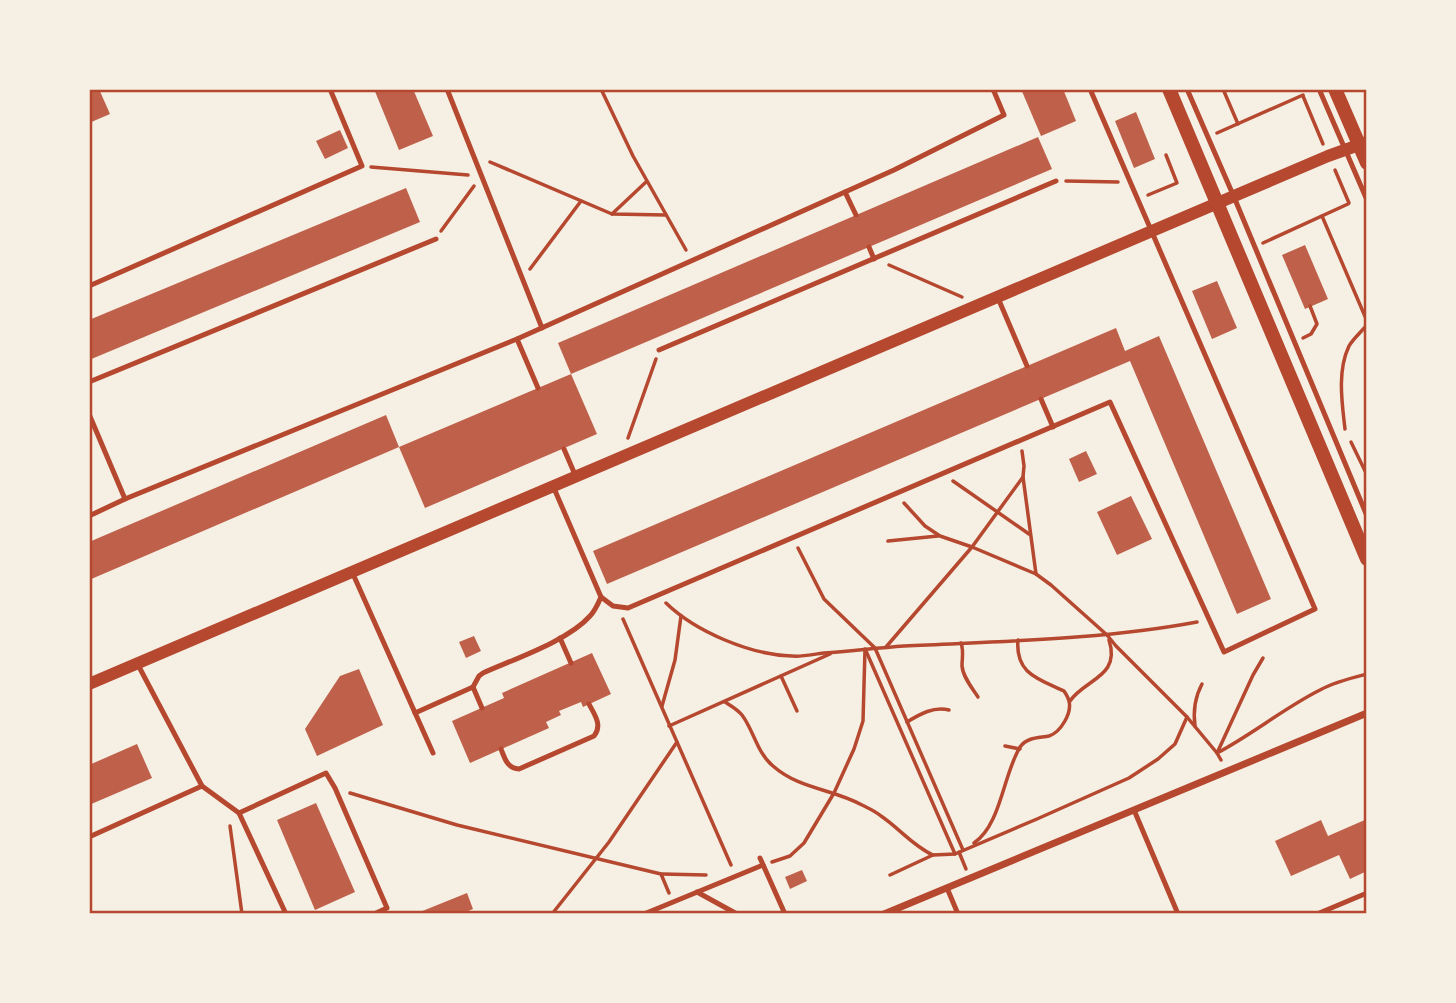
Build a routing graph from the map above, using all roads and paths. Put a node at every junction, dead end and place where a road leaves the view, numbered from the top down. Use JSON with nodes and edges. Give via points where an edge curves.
{"nodes":[{"id":1,"x":330,"y":89,"type":"edge"},
{"id":2,"x":446,"y":89,"type":"edge"},
{"id":3,"x":601,"y":89,"type":"edge"},
{"id":4,"x":993,"y":89,"type":"edge"},
{"id":5,"x":1090,"y":89,"type":"edge"},
{"id":6,"x":1169,"y":89,"type":"edge"},
{"id":7,"x":1186,"y":89,"type":"edge"},
{"id":8,"x":1223,"y":89,"type":"edge"},
{"id":9,"x":1320,"y":89,"type":"edge"},
{"id":10,"x":1335,"y":89,"type":"edge"},
{"id":11,"x":1311,"y":92,"type":"dead end"},
{"id":12,"x":1303,"y":96,"type":"junction"},
{"id":13,"x":1238,"y":124,"type":"junction"},
{"id":14,"x":1217,"y":133,"type":"dead end"},
{"id":15,"x":1324,"y":146,"type":"dead end"},
{"id":16,"x":1357,"y":146,"type":"edge"},
{"id":17,"x":1166,"y":155,"type":"dead end"},
{"id":18,"x":482,"y":159,"type":"dead end"},
{"id":19,"x":1367,"y":163,"type":"edge"},
{"id":20,"x":362,"y":166,"type":"junction"},
{"id":21,"x":1336,"y":173,"type":"dead end"},
{"id":22,"x":481,"y":176,"type":"junction"},
{"id":23,"x":647,"y":181,"type":"junction"},
{"id":24,"x":1055,"y":181,"type":"joint"},
{"id":25,"x":1130,"y":182,"type":"junction"},
{"id":26,"x":845,"y":192,"type":"junction"},
{"id":27,"x":1234,"y":197,"type":"junction"},
{"id":28,"x":1138,"y":200,"type":"junction"},
{"id":29,"x":1367,"y":200,"type":"edge"},
{"id":30,"x":581,"y":201,"type":"junction"},
{"id":31,"x":1218,"y":204,"type":"junction"},
{"id":32,"x":612,"y":214,"type":"junction"},
{"id":33,"x":666,"y":215,"type":"junction"},
{"id":34,"x":856,"y":215,"type":"dead end"},
{"id":35,"x":1322,"y":216,"type":"junction"},
{"id":36,"x":1151,"y":232,"type":"junction"},
{"id":37,"x":436,"y":239,"type":"joint"},
{"id":38,"x":1260,"y":244,"type":"dead end"},
{"id":39,"x":869,"y":247,"type":"dead end"},
{"id":40,"x":874,"y":259,"type":"junction"},
{"id":41,"x":692,"y":261,"type":"junction"},
{"id":42,"x":522,"y":280,"type":"junction"},
{"id":43,"x":89,"y":286,"type":"edge"},
{"id":44,"x":998,"y":297,"type":"junction"},
{"id":45,"x":980,"y":305,"type":"junction"},
{"id":46,"x":1367,"y":323,"type":"edge"},
{"id":47,"x":542,"y":328,"type":"junction"},
{"id":48,"x":517,"y":340,"type":"junction"},
{"id":49,"x":659,"y":351,"type":"joint"},
{"id":50,"x":1027,"y":366,"type":"dead end"},
{"id":51,"x":89,"y":382,"type":"edge"},
{"id":52,"x":538,"y":388,"type":"dead end"},
{"id":53,"x":1041,"y":399,"type":"dead end"},
{"id":54,"x":89,"y":414,"type":"edge"},
{"id":55,"x":1053,"y":427,"type":"junction"},
{"id":56,"x":1345,"y":430,"type":"dead end"},
{"id":57,"x":1021,"y":440,"type":"junction"},
{"id":58,"x":1351,"y":442,"type":"dead end"},
{"id":59,"x":564,"y":449,"type":"dead end"},
{"id":60,"x":621,"y":457,"type":"junction"},
{"id":61,"x":942,"y":474,"type":"junction"},
{"id":62,"x":1367,"y":475,"type":"edge"},
{"id":63,"x":576,"y":477,"type":"junction"},
{"id":64,"x":1023,"y":478,"type":"junction"},
{"id":65,"x":553,"y":486,"type":"junction"},
{"id":66,"x":895,"y":494,"type":"junction"},
{"id":67,"x":125,"y":499,"type":"junction"},
{"id":68,"x":997,"y":512,"type":"junction"},
{"id":69,"x":89,"y":516,"type":"edge"},
{"id":70,"x":1367,"y":516,"type":"edge"},
{"id":71,"x":1029,"y":534,"type":"junction"},
{"id":72,"x":940,"y":536,"type":"junction"},
{"id":73,"x":793,"y":538,"type":"junction"},
{"id":74,"x":888,"y":541,"type":"dead end"},
{"id":75,"x":972,"y":547,"type":"junction"},
{"id":76,"x":1367,"y":559,"type":"edge"},
{"id":77,"x":352,"y":572,"type":"junction"},
{"id":78,"x":1035,"y":574,"type":"junction"},
{"id":79,"x":658,"y":595,"type":"junction"},
{"id":80,"x":601,"y":597,"type":"junction"},
{"id":81,"x":681,"y":616,"type":"junction"},
{"id":82,"x":1209,"y":619,"type":"junction"},
{"id":83,"x":629,"y":633,"type":"dead end"},
{"id":84,"x":1107,"y":635,"type":"junction"},
{"id":85,"x":560,"y":638,"type":"junction"},
{"id":86,"x":1018,"y":640,"type":"junction"},
{"id":87,"x":961,"y":643,"type":"junction"},
{"id":88,"x":886,"y":647,"type":"junction"},
{"id":89,"x":875,"y":648,"type":"junction"},
{"id":90,"x":865,"y":649,"type":"junction"},
{"id":91,"x":834,"y":653,"type":"junction"},
{"id":92,"x":1263,"y":658,"type":"dead end"},
{"id":93,"x":137,"y":663,"type":"junction"},
{"id":94,"x":571,"y":663,"type":"dead end"},
{"id":95,"x":1367,"y":674,"type":"edge"},
{"id":96,"x":781,"y":676,"type":"junction"},
{"id":97,"x":89,"y":684,"type":"edge"},
{"id":98,"x":1202,"y":684,"type":"dead end"},
{"id":99,"x":473,"y":687,"type":"junction"},
{"id":100,"x":1084,"y":689,"type":"junction"},
{"id":101,"x":1064,"y":691,"type":"junction"},
{"id":102,"x":978,"y":697,"type":"dead end"},
{"id":103,"x":725,"y":702,"type":"junction"},
{"id":104,"x":1070,"y":702,"type":"junction"},
{"id":105,"x":589,"y":704,"type":"dead end"},
{"id":106,"x":482,"y":708,"type":"dead end"},
{"id":107,"x":662,"y":708,"type":"junction"},
{"id":108,"x":949,"y":710,"type":"dead end"},
{"id":109,"x":797,"y":711,"type":"dead end"},
{"id":110,"x":415,"y":713,"type":"junction"},
{"id":111,"x":1367,"y":713,"type":"edge"},
{"id":112,"x":1187,"y":717,"type":"junction"},
{"id":113,"x":907,"y":720,"type":"junction"},
{"id":114,"x":897,"y":722,"type":"junction"},
{"id":115,"x":669,"y":726,"type":"junction"},
{"id":116,"x":1196,"y":727,"type":"junction"},
{"id":117,"x":677,"y":742,"type":"junction"},
{"id":118,"x":1005,"y":746,"type":"dead end"},
{"id":119,"x":501,"y":749,"type":"dead end"},
{"id":120,"x":1020,"y":749,"type":"junction"},
{"id":121,"x":1217,"y":752,"type":"junction"},
{"id":122,"x":433,"y":753,"type":"dead end"},
{"id":123,"x":929,"y":772,"type":"junction"},
{"id":124,"x":920,"y":776,"type":"junction"},
{"id":125,"x":202,"y":786,"type":"junction"},
{"id":126,"x":335,"y":788,"type":"junction"},
{"id":127,"x":834,"y":793,"type":"junction"},
{"id":128,"x":228,"y":804,"type":"junction"},
{"id":129,"x":1134,"y":810,"type":"junction"},
{"id":130,"x":239,"y":813,"type":"junction"},
{"id":131,"x":89,"y":837,"type":"edge"},
{"id":132,"x":963,"y":850,"type":"junction"},
{"id":133,"x":955,"y":854,"type":"junction"},
{"id":134,"x":933,"y":855,"type":"junction"},
{"id":135,"x":596,"y":857,"type":"junction"},
{"id":136,"x":762,"y":861,"type":"junction"},
{"id":137,"x":661,"y":874,"type":"junction"},
{"id":138,"x":890,"y":875,"type":"dead end"},
{"id":139,"x":736,"y":877,"type":"junction"},
{"id":140,"x":947,"y":888,"type":"junction"},
{"id":141,"x":697,"y":892,"type":"junction"},
{"id":142,"x":1367,"y":893,"type":"edge"},
{"id":143,"x":673,"y":902,"type":"junction"},
{"id":144,"x":242,"y":914,"type":"edge"},
{"id":145,"x":286,"y":914,"type":"edge"},
{"id":146,"x":374,"y":914,"type":"edge"},
{"id":147,"x":552,"y":914,"type":"edge"},
{"id":148,"x":644,"y":914,"type":"edge"},
{"id":149,"x":737,"y":914,"type":"edge"},
{"id":150,"x":785,"y":914,"type":"edge"},
{"id":151,"x":884,"y":914,"type":"edge"},
{"id":152,"x":958,"y":914,"type":"edge"},
{"id":153,"x":1178,"y":914,"type":"edge"},
{"id":154,"x":1317,"y":914,"type":"edge"}],
"edges":[{"from":1,"to":20,"type":"lane"},
{"from":2,"to":22,"type":"lane"},
{"from":3,"to":23,"type":"path"},
{"from":4,"to":26,"type":"lane","via":[[1004,116]]},
{"from":5,"to":25,"type":"lane"},
{"from":6,"to":31,"type":"main road"},
{"from":7,"to":27,"type":"lane"},
{"from":8,"to":13,"type":"path"},
{"from":9,"to":16,"type":"lane"},
{"from":10,"to":16,"type":"main road"},
{"from":11,"to":12,"type":"path"},
{"from":12,"to":13,"type":"path"},
{"from":12,"to":15,"type":"path"},
{"from":13,"to":14,"type":"path"},
{"from":16,"to":19,"type":"main road"},
{"from":16,"to":27,"type":"street"},
{"from":16,"to":29,"type":"lane"},
{"from":17,"to":28,"type":"path","via":[[1177,183]]},
{"from":18,"to":30,"type":"path"},
{"from":20,"to":22,"type":"path"},
{"from":20,"to":43,"type":"lane"},
{"from":21,"to":35,"type":"path","via":[[1351,202]]},
{"from":22,"to":37,"type":"path"},
{"from":22,"to":42,"type":"lane"},
{"from":23,"to":32,"type":"path"},
{"from":23,"to":33,"type":"path"},
{"from":24,"to":25,"type":"path"},
{"from":24,"to":40,"type":"lane"},
{"from":25,"to":28,"type":"lane"},
{"from":26,"to":34,"type":"lane"},
{"from":26,"to":41,"type":"lane"},
{"from":27,"to":31,"type":"street"},
{"from":27,"to":70,"type":"lane"},
{"from":28,"to":36,"type":"lane"},
{"from":30,"to":32,"type":"path"},
{"from":30,"to":42,"type":"path"},
{"from":31,"to":36,"type":"street"},
{"from":31,"to":76,"type":"main road"},
{"from":32,"to":33,"type":"path"},
{"from":33,"to":41,"type":"path"},
{"from":35,"to":38,"type":"path"},
{"from":35,"to":46,"type":"path"},
{"from":36,"to":44,"type":"street"},
{"from":36,"to":82,"type":"lane","via":[[1315,609],[1224,652]]},
{"from":37,"to":51,"type":"lane"},
{"from":39,"to":40,"type":"lane"},
{"from":40,"to":45,"type":"path"},
{"from":40,"to":49,"type":"lane"},
{"from":41,"to":47,"type":"lane"},
{"from":42,"to":47,"type":"lane"},
{"from":44,"to":45,"type":"street"},
{"from":44,"to":50,"type":"lane"},
{"from":45,"to":60,"type":"street"},
{"from":46,"to":56,"type":"path","via":[[1349,346],[1344,366]]},
{"from":47,"to":48,"type":"lane"},
{"from":48,"to":52,"type":"lane"},
{"from":48,"to":67,"type":"lane"},
{"from":49,"to":60,"type":"path"},
{"from":53,"to":55,"type":"lane"},
{"from":54,"to":67,"type":"lane"},
{"from":55,"to":57,"type":"lane"},
{"from":55,"to":82,"type":"lane","via":[[1111,402]]},
{"from":57,"to":61,"type":"lane"},
{"from":57,"to":64,"type":"path"},
{"from":58,"to":62,"type":"path"},
{"from":59,"to":63,"type":"lane"},
{"from":60,"to":63,"type":"street"},
{"from":61,"to":66,"type":"lane"},
{"from":61,"to":68,"type":"path"},
{"from":63,"to":65,"type":"street"},
{"from":64,"to":68,"type":"path"},
{"from":64,"to":71,"type":"path"},
{"from":65,"to":77,"type":"street"},
{"from":65,"to":80,"type":"lane"},
{"from":66,"to":72,"type":"path"},
{"from":66,"to":73,"type":"lane"},
{"from":67,"to":69,"type":"lane"},
{"from":68,"to":71,"type":"path"},
{"from":68,"to":75,"type":"path"},
{"from":71,"to":78,"type":"path"},
{"from":72,"to":74,"type":"path"},
{"from":72,"to":75,"type":"path"},
{"from":73,"to":79,"type":"lane"},
{"from":73,"to":89,"type":"path","via":[[824,599]]},
{"from":75,"to":78,"type":"path"},
{"from":75,"to":88,"type":"path"},
{"from":77,"to":93,"type":"street"},
{"from":77,"to":110,"type":"lane"},
{"from":78,"to":84,"type":"path"},
{"from":79,"to":80,"type":"lane","via":[[628,608],[613,606]]},
{"from":79,"to":81,"type":"path"},
{"from":80,"to":85,"type":"lane","via":[[588,618]]},
{"from":81,"to":91,"type":"path","via":[[757,651],[792,656]]},
{"from":81,"to":107,"type":"path"},
{"from":82,"to":84,"type":"path"},
{"from":83,"to":107,"type":"path"},
{"from":84,"to":86,"type":"path"},
{"from":84,"to":100,"type":"path","via":[[1110,661]]},
{"from":84,"to":112,"type":"path"},
{"from":85,"to":94,"type":"lane"},
{"from":85,"to":99,"type":"lane","via":[[483,673]]},
{"from":86,"to":87,"type":"path"},
{"from":86,"to":101,"type":"path","via":[[1021,663],[1032,677]]},
{"from":87,"to":88,"type":"path"},
{"from":87,"to":102,"type":"path","via":[[965,677]]},
{"from":88,"to":89,"type":"path"},
{"from":89,"to":90,"type":"path"},
{"from":89,"to":113,"type":"path"},
{"from":90,"to":91,"type":"path"},
{"from":90,"to":114,"type":"path"},
{"from":90,"to":127,"type":"path","via":[[863,720]]},
{"from":91,"to":96,"type":"path"},
{"from":92,"to":121,"type":"path"},
{"from":93,"to":97,"type":"street"},
{"from":93,"to":125,"type":"lane"},
{"from":95,"to":121,"type":"path","via":[[1323,688]]},
{"from":96,"to":103,"type":"path"},
{"from":96,"to":109,"type":"path"},
{"from":98,"to":116,"type":"path","via":[[1194,713]]},
{"from":99,"to":106,"type":"lane"},
{"from":99,"to":110,"type":"lane"},
{"from":100,"to":101,"type":"path"},
{"from":100,"to":104,"type":"path"},
{"from":101,"to":104,"type":"path"},
{"from":103,"to":115,"type":"path"},
{"from":103,"to":127,"type":"path","via":[[744,718],[771,765],[795,781]]},
{"from":104,"to":120,"type":"path","via":[[1055,733],[1032,739]]},
{"from":105,"to":119,"type":"lane","via":[[598,724],[594,736],[519,769],[508,764]]},
{"from":107,"to":115,"type":"path"},
{"from":108,"to":113,"type":"path","via":[[932,710]]},
{"from":110,"to":122,"type":"lane"},
{"from":111,"to":129,"type":"street"},
{"from":112,"to":116,"type":"path"},
{"from":112,"to":132,"type":"path","via":[[1175,744],[1129,778]]},
{"from":113,"to":114,"type":"path"},
{"from":113,"to":123,"type":"path"},
{"from":114,"to":124,"type":"path"},
{"from":115,"to":117,"type":"path"},
{"from":116,"to":121,"type":"path"},
{"from":117,"to":135,"type":"path"},
{"from":117,"to":139,"type":"path"},
{"from":118,"to":120,"type":"path"},
{"from":120,"to":132,"type":"path","via":[[994,816],[979,840]]},
{"from":123,"to":124,"type":"path"},
{"from":123,"to":132,"type":"path"},
{"from":124,"to":133,"type":"path"},
{"from":125,"to":128,"type":"lane"},
{"from":125,"to":131,"type":"lane"},
{"from":126,"to":130,"type":"lane","via":[[326,774]]},
{"from":126,"to":135,"type":"path","via":[[457,825]]},
{"from":126,"to":146,"type":"lane","via":[[387,908]]},
{"from":127,"to":134,"type":"path","via":[[880,815]]},
{"from":127,"to":136,"type":"path","via":[[804,844],[790,856]]},
{"from":128,"to":130,"type":"lane"},
{"from":128,"to":144,"type":"path"},
{"from":129,"to":140,"type":"street"},
{"from":129,"to":153,"type":"lane"},
{"from":130,"to":145,"type":"lane"},
{"from":132,"to":133,"type":"path"},
{"from":133,"to":134,"type":"path"},
{"from":134,"to":138,"type":"path"},
{"from":135,"to":137,"type":"path"},
{"from":135,"to":147,"type":"path"},
{"from":136,"to":139,"type":"lane"},
{"from":136,"to":150,"type":"lane"},
{"from":137,"to":139,"type":"path"},
{"from":137,"to":143,"type":"path"},
{"from":139,"to":141,"type":"lane"},
{"from":140,"to":151,"type":"street"},
{"from":140,"to":152,"type":"lane"},
{"from":141,"to":143,"type":"lane"},
{"from":141,"to":149,"type":"lane"},
{"from":142,"to":154,"type":"lane"},
{"from":143,"to":148,"type":"lane"}]}
